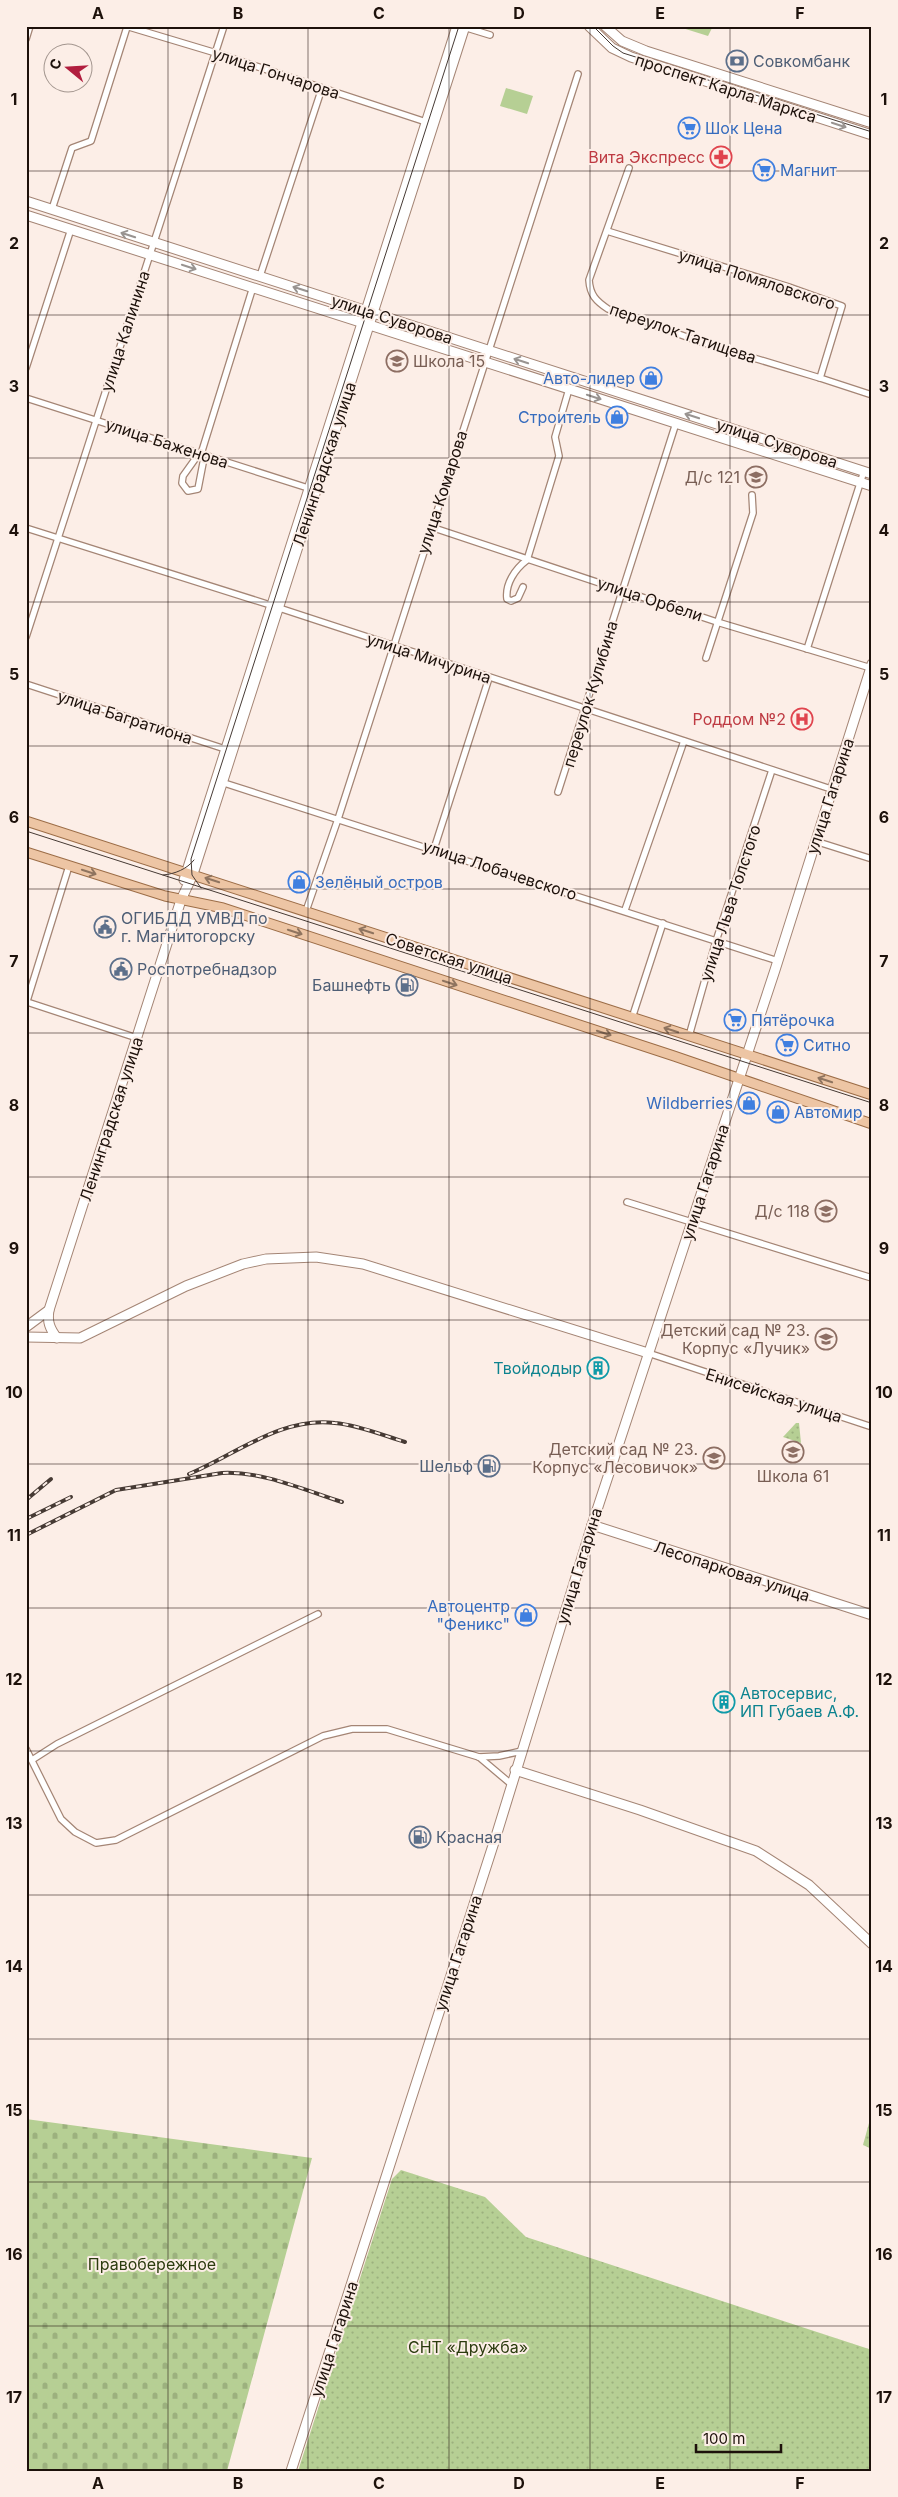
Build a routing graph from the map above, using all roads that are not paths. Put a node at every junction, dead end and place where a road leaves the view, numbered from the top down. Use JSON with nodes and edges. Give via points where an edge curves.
{"nodes":[{"id":1,"x":30,"y":26,"type":"edge"},
{"id":2,"x":127,"y":26,"type":"edge"},
{"id":3,"x":224,"y":26,"type":"edge"},
{"id":4,"x":462,"y":26,"type":"edge"},
{"id":5,"x":589,"y":26,"type":"edge"},
{"id":6,"x":605,"y":26,"type":"edge"},
{"id":7,"x":490,"y":35,"type":"dead end"},
{"id":8,"x":26,"y":39,"type":"edge"},
{"id":9,"x":216,"y":53,"type":"junction"},
{"id":10,"x":578,"y":74,"type":"dead end"},
{"id":11,"x":322,"y":88,"type":"junction"},
{"id":12,"x":426,"y":122,"type":"junction"},
{"id":13,"x":872,"y":124,"type":"edge"},
{"id":14,"x":872,"y":135,"type":"edge"},
{"id":15,"x":629,"y":168,"type":"dead end"},
{"id":16,"x":26,"y":201,"type":"edge"},
{"id":17,"x":52,"y":210,"type":"junction"},
{"id":18,"x":26,"y":214,"type":"edge"},
{"id":19,"x":70,"y":229,"type":"junction"},
{"id":20,"x":607,"y":230,"type":"junction"},
{"id":21,"x":154,"y":243,"type":"junction"},
{"id":22,"x":150,"y":255,"type":"junction"},
{"id":23,"x":260,"y":276,"type":"junction"},
{"id":24,"x":253,"y":287,"type":"junction"},
{"id":25,"x":369,"y":312,"type":"junction"},
{"id":26,"x":365,"y":323,"type":"junction"},
{"id":27,"x":489,"y":351,"type":"junction"},
{"id":28,"x":485,"y":362,"type":"junction"},
{"id":29,"x":26,"y":368,"type":"edge"},
{"id":30,"x":820,"y":378,"type":"junction"},
{"id":31,"x":569,"y":389,"type":"junction"},
{"id":32,"x":872,"y":395,"type":"edge"},
{"id":33,"x":26,"y":398,"type":"edge"},
{"id":34,"x":665,"y":407,"type":"junction"},
{"id":35,"x":661,"y":419,"type":"junction"},
{"id":36,"x":95,"y":420,"type":"junction"},
{"id":37,"x":676,"y":423,"type":"junction"},
{"id":38,"x":202,"y":454,"type":"junction"},
{"id":39,"x":868,"y":473,"type":"edge"},
{"id":40,"x":860,"y":483,"type":"junction"},
{"id":41,"x":872,"y":486,"type":"edge"},
{"id":42,"x":308,"y":488,"type":"junction"},
{"id":43,"x":752,"y":495,"type":"dead end"},
{"id":44,"x":430,"y":527,"type":"junction"},
{"id":45,"x":26,"y":528,"type":"edge"},
{"id":46,"x":59,"y":538,"type":"junction"},
{"id":47,"x":527,"y":560,"type":"junction"},
{"id":48,"x":523,"y":587,"type":"dead end"},
{"id":49,"x":622,"y":589,"type":"junction"},
{"id":50,"x":274,"y":606,"type":"junction"},
{"id":51,"x":717,"y":622,"type":"junction"},
{"id":52,"x":26,"y":637,"type":"edge"},
{"id":53,"x":393,"y":646,"type":"junction"},
{"id":54,"x":806,"y":649,"type":"junction"},
{"id":55,"x":706,"y":658,"type":"dead end"},
{"id":56,"x":871,"y":666,"type":"edge"},
{"id":57,"x":489,"y":678,"type":"junction"},
{"id":58,"x":26,"y":684,"type":"edge"},
{"id":59,"x":586,"y":709,"type":"junction"},
{"id":60,"x":684,"y":741,"type":"junction"},
{"id":61,"x":225,"y":749,"type":"junction"},
{"id":62,"x":772,"y":770,"type":"junction"},
{"id":63,"x":221,"y":782,"type":"junction"},
{"id":64,"x":831,"y":789,"type":"junction"},
{"id":65,"x":558,"y":792,"type":"dead end"},
{"id":66,"x":338,"y":819,"type":"junction"},
{"id":67,"x":26,"y":821,"type":"edge"},
{"id":68,"x":815,"y":841,"type":"junction"},
{"id":69,"x":434,"y":849,"type":"junction"},
{"id":70,"x":26,"y":852,"type":"edge"},
{"id":71,"x":872,"y":859,"type":"edge"},
{"id":72,"x":69,"y":866,"type":"junction"},
{"id":73,"x":189,"y":873,"type":"junction"},
{"id":74,"x":180,"y":900,"type":"junction"},
{"id":75,"x":625,"y":910,"type":"junction"},
{"id":76,"x":306,"y":911,"type":"junction"},
{"id":77,"x":663,"y":923,"type":"junction"},
{"id":78,"x":716,"y":941,"type":"junction"},
{"id":79,"x":778,"y":961,"type":"junction"},
{"id":80,"x":27,"y":1003,"type":"edge"},
{"id":81,"x":632,"y":1018,"type":"junction"},
{"id":82,"x":689,"y":1036,"type":"junction"},
{"id":83,"x":137,"y":1038,"type":"junction"},
{"id":84,"x":747,"y":1054,"type":"junction"},
{"id":85,"x":739,"y":1078,"type":"junction"},
{"id":86,"x":872,"y":1095,"type":"edge"},
{"id":87,"x":872,"y":1124,"type":"edge"},
{"id":88,"x":627,"y":1202,"type":"dead end"},
{"id":89,"x":691,"y":1221,"type":"junction"},
{"id":90,"x":872,"y":1278,"type":"edge"},
{"id":91,"x":49,"y":1310,"type":"junction"},
{"id":92,"x":26,"y":1327,"type":"edge"},
{"id":93,"x":26,"y":1337,"type":"edge"},
{"id":94,"x":57,"y":1338,"type":"junction"},
{"id":95,"x":648,"y":1353,"type":"junction"},
{"id":96,"x":872,"y":1427,"type":"edge"},
{"id":97,"x":592,"y":1525,"type":"junction"},
{"id":98,"x":318,"y":1614,"type":"dead end"},
{"id":99,"x":872,"y":1615,"type":"edge"},
{"id":100,"x":26,"y":1749,"type":"edge"},
{"id":101,"x":522,"y":1751,"type":"junction"},
{"id":102,"x":480,"y":1757,"type":"junction"},
{"id":103,"x":32,"y":1760,"type":"junction"},
{"id":104,"x":515,"y":1770,"type":"junction"},
{"id":105,"x":511,"y":1784,"type":"junction"},
{"id":106,"x":872,"y":1944,"type":"edge"},
{"id":107,"x":291,"y":2471,"type":"edge"}],
"edges":[{"from":1,"to":8,"type":"street"},
{"from":2,"to":9,"type":"street","name":"улица Гончарова"},
{"from":2,"to":17,"type":"street","via":[[91,141],[72,148]]},
{"from":3,"to":9,"type":"street","name":"улица Калинина"},
{"from":4,"to":7,"type":"street"},
{"from":4,"to":12,"type":"main road","name":"Ленинградская улица"},
{"from":4,"to":25,"type":"main road","name":"Ленинградская улица"},
{"from":5,"to":14,"type":"main road","name":"проспект Карла Маркса","one_way":true,"via":[[612,48],[631,57]]},
{"from":6,"to":13,"type":"main road","name":"проспект Карла Маркса","via":[[622,41],[646,51]]},
{"from":9,"to":11,"type":"street","name":"улица Гончарова"},
{"from":9,"to":21,"type":"street","name":"улица Калинина"},
{"from":10,"to":27,"type":"street","name":"улица Комарова"},
{"from":11,"to":12,"type":"street","name":"улица Гончарова"},
{"from":11,"to":23,"type":"street"},
{"from":12,"to":25,"type":"main road","name":"Ленинградская улица"},
{"from":15,"to":20,"type":"street","name":"переулок Татищева"},
{"from":16,"to":17,"type":"main road","name":"улица Суворова"},
{"from":21,"to":17,"type":"main road","name":"улица Суворова","one_way":true},
{"from":18,"to":19,"type":"main road","name":"улица Суворова"},
{"from":19,"to":22,"type":"main road","name":"улица Суворова"},
{"from":19,"to":29,"type":"street"},
{"from":20,"to":30,"type":"street","name":"переулок Татищева","via":[[590,280],[595,300],[608,309],[702,342]]},
{"from":20,"to":30,"type":"street","name":"улица Помяловского","via":[[842,306]]},
{"from":21,"to":22,"type":"street","name":"улица Калинина"},
{"from":21,"to":23,"type":"main road","name":"улица Суворова"},
{"from":22,"to":24,"type":"main road","name":"улица Суворова","one_way":true},
{"from":22,"to":36,"type":"street","name":"улица Калинина"},
{"from":25,"to":23,"type":"main road","name":"улица Суворова","one_way":true},
{"from":24,"to":26,"type":"main road","name":"улица Суворова"},
{"from":24,"to":38,"type":"street"},
{"from":25,"to":26,"type":"main road","name":"Ленинградская улица"},
{"from":25,"to":27,"type":"main road","name":"улица Суворова"},
{"from":26,"to":28,"type":"main road","name":"улица Суворова"},
{"from":26,"to":42,"type":"main road","name":"Ленинградская улица"},
{"from":26,"to":50,"type":"main road","name":"Ленинградская улица"},
{"from":27,"to":28,"type":"street","name":"улица Комарова"},
{"from":34,"to":27,"type":"main road","name":"улица Суворова","one_way":true},
{"from":28,"to":31,"type":"main road","name":"улица Суворова"},
{"from":28,"to":44,"type":"street","name":"улица Комарова"},
{"from":30,"to":32,"type":"street"},
{"from":31,"to":35,"type":"main road","name":"улица Суворова","one_way":true},
{"from":31,"to":47,"type":"street","via":[[555,437],[559,456]]},
{"from":33,"to":36,"type":"street","name":"улица Баженова"},
{"from":34,"to":35,"type":"main road"},
{"from":39,"to":34,"type":"main road","name":"улица Суворова","one_way":true},
{"from":35,"to":37,"type":"main road","name":"улица Суворова"},
{"from":36,"to":38,"type":"street","name":"улица Баженова"},
{"from":36,"to":46,"type":"street","name":"улица Калинина"},
{"from":37,"to":40,"type":"main road","name":"улица Суворова"},
{"from":37,"to":49,"type":"street","name":"переулок Кулибина"},
{"from":38,"to":38,"type":"street","via":[[200,484],[198,489],[188,491],[182,483],[182,476]]},
{"from":38,"to":42,"type":"street","name":"улица Баженова"},
{"from":39,"to":40,"type":"street"},
{"from":40,"to":41,"type":"main road","name":"улица Суворова"},
{"from":40,"to":54,"type":"street"},
{"from":42,"to":50,"type":"main road","name":"Ленинградская улица"},
{"from":43,"to":51,"type":"street","via":[[752,513]]},
{"from":44,"to":47,"type":"street","name":"улица Орбели"},
{"from":44,"to":53,"type":"street","name":"улица Комарова"},
{"from":45,"to":46,"type":"street","name":"улица Мичурина"},
{"from":46,"to":50,"type":"street","name":"улица Мичурина"},
{"from":46,"to":52,"type":"street","name":"улица Калинина"},
{"from":47,"to":48,"type":"street","via":[[518,567],[509,583],[507,599],[518,598]]},
{"from":47,"to":49,"type":"street","name":"улица Орбели"},
{"from":49,"to":51,"type":"street","name":"улица Орбели"},
{"from":49,"to":59,"type":"street","name":"переулок Кулибина"},
{"from":50,"to":53,"type":"street","name":"улица Мичурина"},
{"from":50,"to":61,"type":"main road","name":"Ленинградская улица"},
{"from":50,"to":63,"type":"main road","name":"Ленинградская улица"},
{"from":51,"to":54,"type":"street","name":"улица Орбели"},
{"from":51,"to":55,"type":"street"},
{"from":53,"to":57,"type":"street","name":"улица Мичурина"},
{"from":53,"to":66,"type":"street","name":"улица Комарова"},
{"from":54,"to":56,"type":"street","name":"улица Орбели"},
{"from":56,"to":64,"type":"main road","name":"улица Гагарина"},
{"from":57,"to":59,"type":"street","name":"улица Мичурина"},
{"from":57,"to":69,"type":"street"},
{"from":58,"to":61,"type":"street","name":"улица Багратиона"},
{"from":59,"to":60,"type":"street","name":"улица Мичурина"},
{"from":59,"to":65,"type":"street","name":"переулок Кулибина"},
{"from":60,"to":62,"type":"street","name":"улица Мичурина"},
{"from":60,"to":75,"type":"street"},
{"from":61,"to":73,"type":"main road","name":"Ленинградская улица"},
{"from":62,"to":64,"type":"street","name":"улица Мичурина"},
{"from":62,"to":78,"type":"street","name":"улица Льва Толстого"},
{"from":63,"to":66,"type":"street","name":"улица Лобачевского"},
{"from":63,"to":73,"type":"main road","name":"Ленинградская улица"},
{"from":64,"to":68,"type":"main road","name":"улица Гагарина"},
{"from":66,"to":69,"type":"street","name":"улица Лобачевского"},
{"from":66,"to":76,"type":"street","name":"улица Комарова"},
{"from":67,"to":73,"type":"main road","name":"Советская улица"},
{"from":68,"to":71,"type":"street"},
{"from":68,"to":79,"type":"main road","name":"улица Гагарина"},
{"from":69,"to":75,"type":"street","name":"улица Лобачевского"},
{"from":70,"to":72,"type":"main road","name":"Советская улица"},
{"from":72,"to":74,"type":"main road","name":"Советская улица","one_way":true},
{"from":72,"to":80,"type":"street"},
{"from":73,"to":74,"type":"main road","name":"Ленинградская улица"},
{"from":76,"to":73,"type":"main road","name":"Советская улица","one_way":true},
{"from":74,"to":83,"type":"main road","name":"Ленинградская улица"},
{"from":74,"to":85,"type":"main road","name":"Советская улица","one_way":true,"via":[[223,908]]},
{"from":75,"to":77,"type":"street","name":"улица Лобачевского"},
{"from":81,"to":76,"type":"main road","name":"Советская улица","one_way":true},
{"from":77,"to":78,"type":"street","name":"улица Лобачевского"},
{"from":77,"to":81,"type":"street"},
{"from":78,"to":79,"type":"street","name":"улица Лобачевского"},
{"from":78,"to":82,"type":"street","name":"улица Льва Толстого"},
{"from":79,"to":84,"type":"main road","name":"улица Гагарина"},
{"from":80,"to":83,"type":"street"},
{"from":82,"to":81,"type":"main road","name":"Советская улица","one_way":true},
{"from":82,"to":84,"type":"main road","name":"Советская улица"},
{"from":83,"to":91,"type":"main road","name":"Ленинградская улица"},
{"from":84,"to":85,"type":"main road","name":"улица Гагарина"},
{"from":86,"to":84,"type":"main road","name":"Советская улица","one_way":true},
{"from":85,"to":87,"type":"main road","name":"Советская улица"},
{"from":85,"to":89,"type":"main road","name":"улица Гагарина"},
{"from":88,"to":89,"type":"street"},
{"from":89,"to":90,"type":"street"},
{"from":89,"to":95,"type":"main road","name":"улица Гагарина"},
{"from":91,"to":92,"type":"main road"},
{"from":91,"to":94,"type":"main road","via":[[51,1330]]},
{"from":93,"to":94,"type":"main road"},
{"from":94,"to":95,"type":"main road","via":[[80,1338],[186,1286],[243,1264],[266,1259],[316,1257],[364,1264]]},
{"from":95,"to":96,"type":"street","name":"Енисейская улица"},
{"from":95,"to":97,"type":"main road","name":"улица Гагарина"},
{"from":97,"to":99,"type":"main road","name":"Лесопарковая улица"},
{"from":97,"to":101,"type":"main road","name":"улица Гагарина"},
{"from":98,"to":103,"type":"street","via":[[57,1744]]},
{"from":100,"to":103,"type":"street"},
{"from":101,"to":102,"type":"street"},
{"from":101,"to":104,"type":"main road","name":"улица Гагарина"},
{"from":102,"to":103,"type":"street","via":[[388,1729],[352,1729],[323,1736],[116,1840],[96,1843],[75,1832],[61,1819]]},
{"from":102,"to":105,"type":"street"},
{"from":104,"to":105,"type":"main road","name":"улица Гагарина"},
{"from":104,"to":106,"type":"main road","via":[[756,1851],[809,1885]]},
{"from":105,"to":107,"type":"main road","name":"улица Гагарина"}]}
